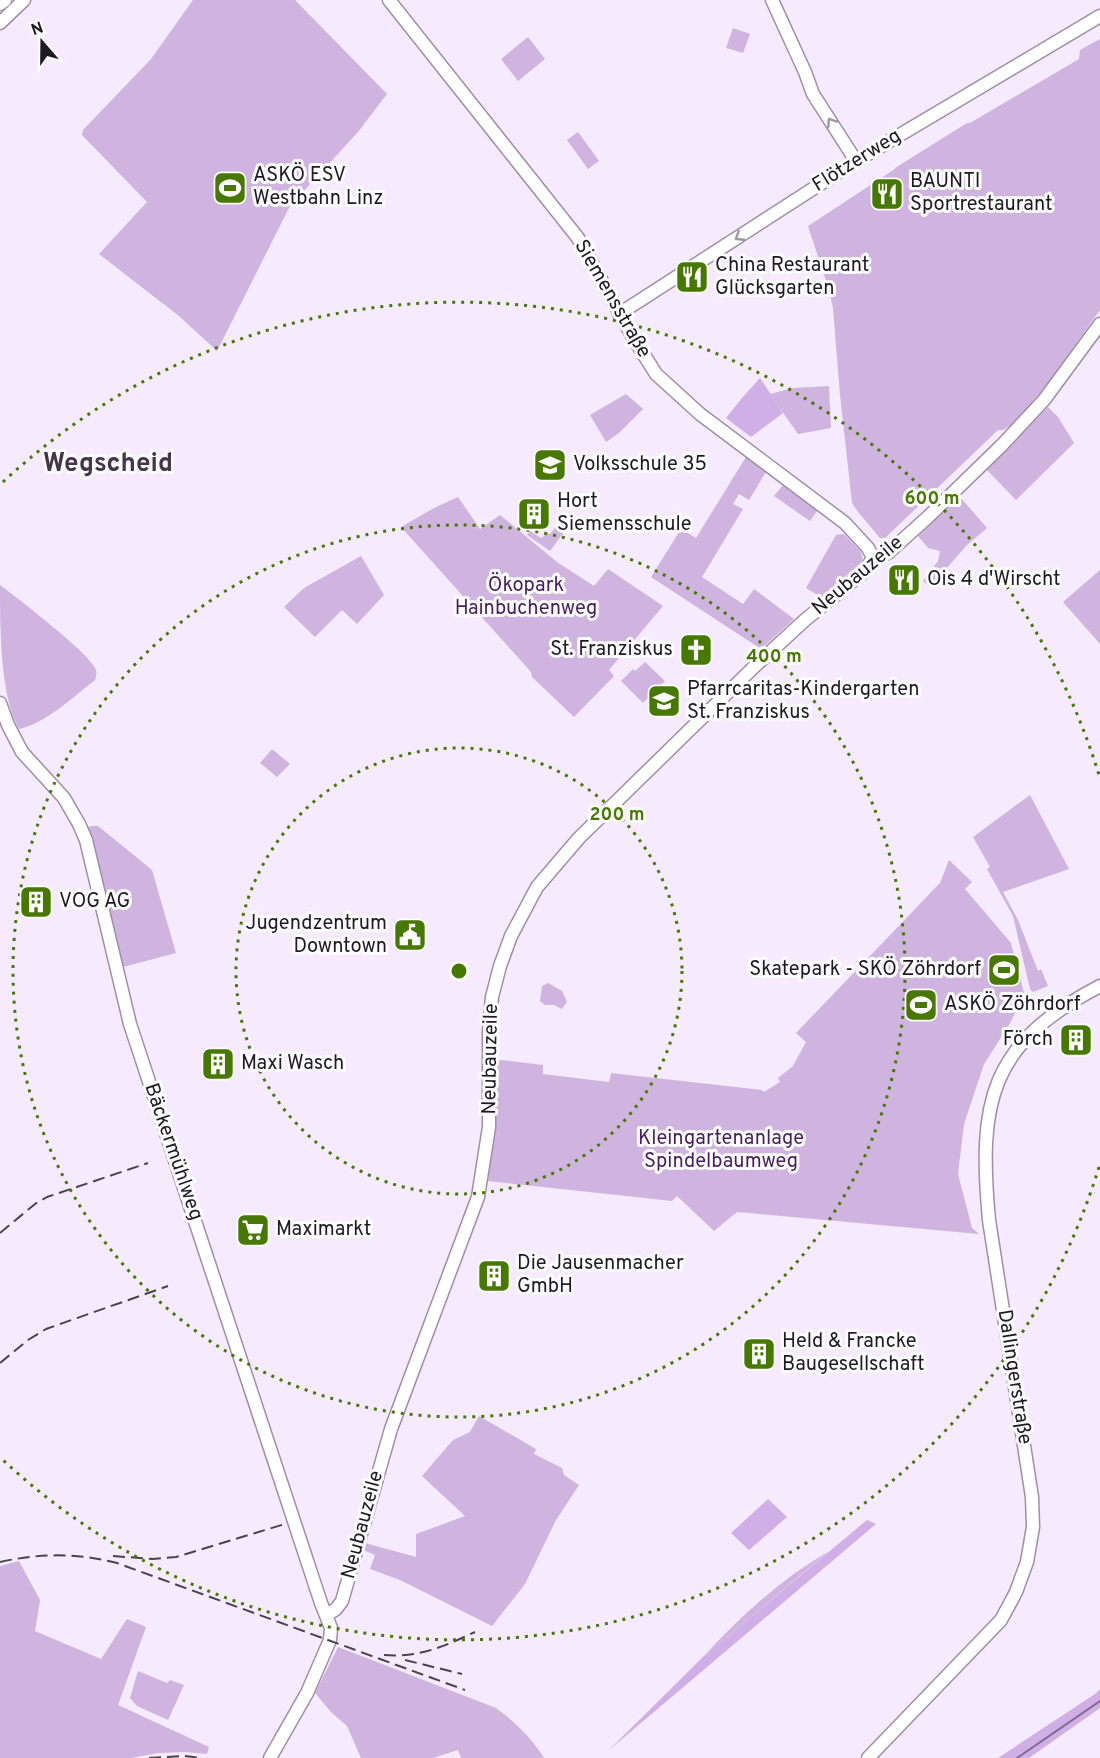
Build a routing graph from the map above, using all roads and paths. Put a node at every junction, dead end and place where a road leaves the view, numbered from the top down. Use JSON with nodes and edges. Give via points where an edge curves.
{"nodes":[{"id":1,"x":4,"y":0,"type":"edge"},
{"id":2,"x":24,"y":0,"type":"edge"},
{"id":3,"x":389,"y":0,"type":"edge"},
{"id":4,"x":772,"y":0,"type":"edge"},
{"id":5,"x":0,"y":3,"type":"edge"},
{"id":6,"x":1100,"y":16,"type":"edge"},
{"id":7,"x":0,"y":23,"type":"edge"},
{"id":8,"x":856,"y":161,"type":"junction"},
{"id":9,"x":619,"y":314,"type":"junction"},
{"id":10,"x":1100,"y":324,"type":"edge"},
{"id":11,"x":873,"y":558,"type":"junction"},
{"id":12,"x":0,"y":703,"type":"edge"},
{"id":13,"x":1100,"y":986,"type":"edge"},
{"id":14,"x":327,"y":1615,"type":"junction"},
{"id":15,"x":270,"y":1758,"type":"edge"},
{"id":16,"x":868,"y":1758,"type":"edge"}],
"edges":[{"from":1,"to":5,"type":"main road"},
{"from":2,"to":7,"type":"street"},
{"from":3,"to":9,"type":"street","name":"Siemensstraße","via":[[578,238]]},
{"from":8,"to":4,"type":"street","one_way":true,"via":[[813,94]]},
{"from":6,"to":8,"type":"street","name":"Flötzerweg"},
{"from":8,"to":9,"type":"street","name":"Flötzerweg","one_way":true},
{"from":9,"to":11,"type":"street","name":"Siemensstraße","via":[[651,367],[674,391],[845,523]]},
{"from":10,"to":11,"type":"street","name":"Neubauzeile","via":[[1044,400],[1002,445],[888,553]]},
{"from":11,"to":14,"type":"street","name":"Neubauzeile","via":[[865,571],[756,665],[579,838],[537,887],[518,922],[492,997],[489,1127],[478,1197],[391,1429],[342,1601]]},
{"from":12,"to":14,"type":"street","name":"Bäckermühlweg","via":[[22,752],[64,798],[86,840],[130,1024]]},
{"from":13,"to":16,"type":"street","name":"Dallingerstraße","via":[[1051,1016],[1023,1041],[1000,1076],[986,1131],[989,1220],[1032,1497],[1033,1527],[1027,1562],[1001,1620]]},
{"from":14,"to":15,"type":"street","name":"Bäckermühlweg","via":[[330,1640],[307,1693]]}]}
